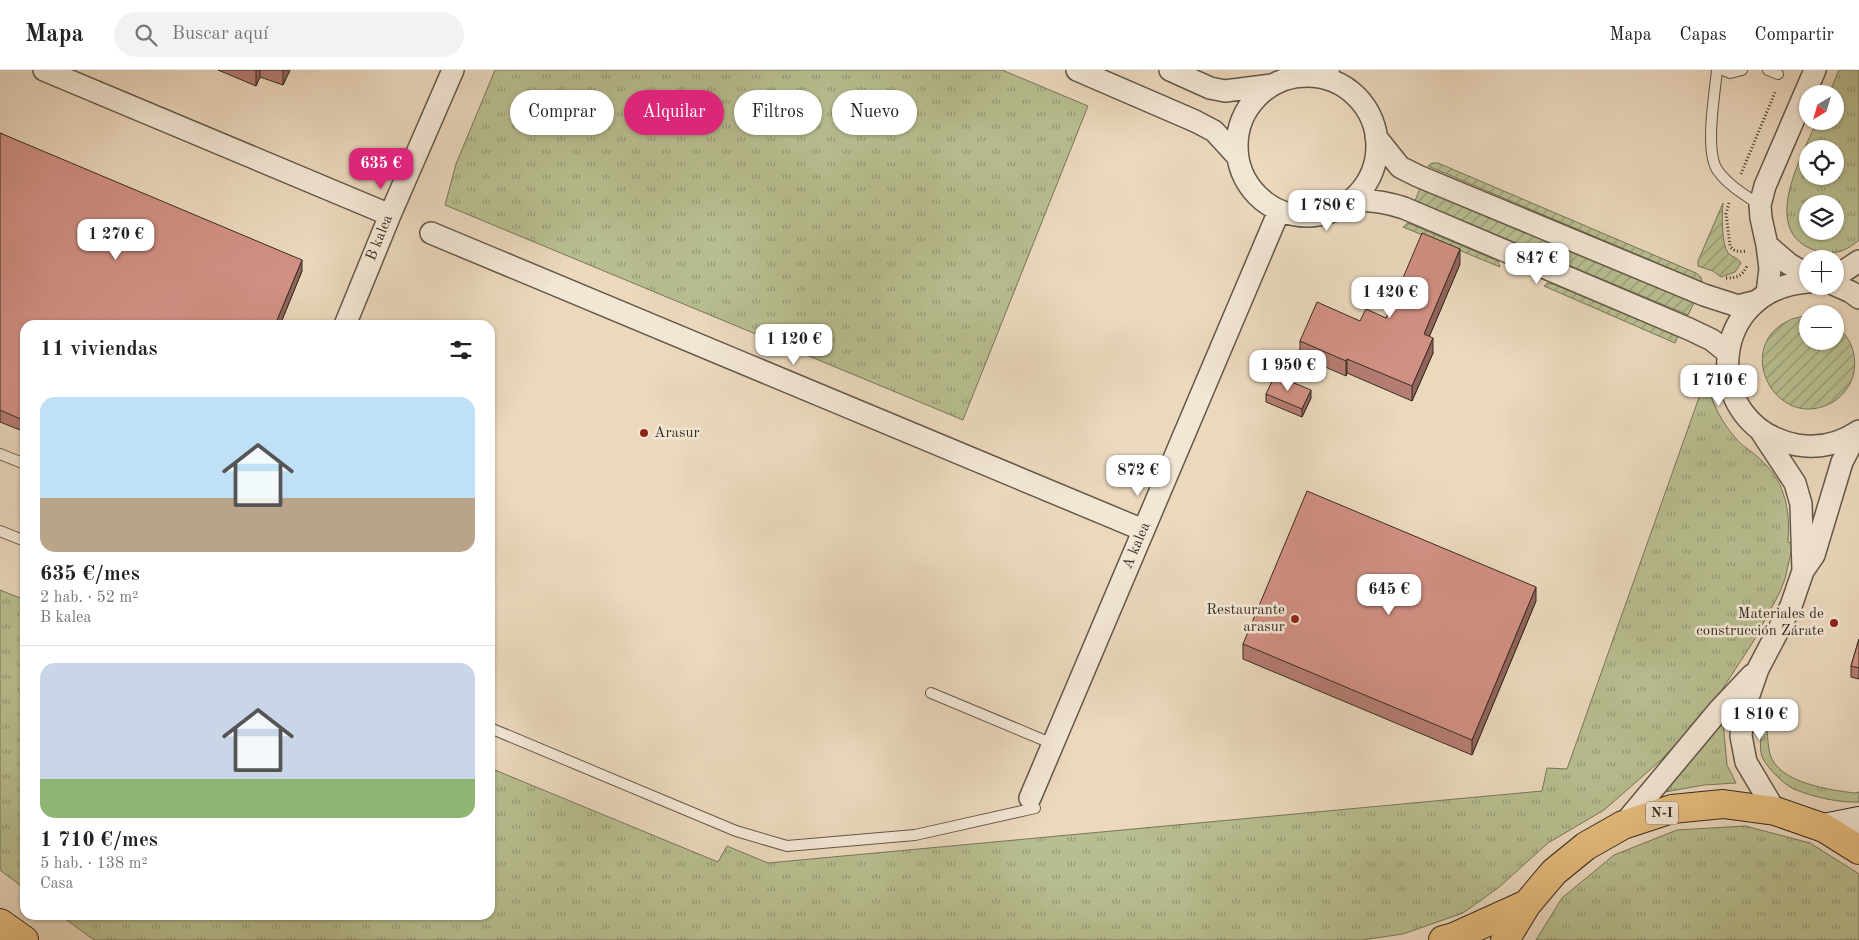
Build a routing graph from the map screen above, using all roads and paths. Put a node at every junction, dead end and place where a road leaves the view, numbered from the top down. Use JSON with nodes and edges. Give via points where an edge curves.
{"nodes":[{"id":1,"x":44,"y":70,"type":"edge"},
{"id":2,"x":453,"y":70,"type":"edge"},
{"id":3,"x":1078,"y":70,"type":"edge"},
{"id":4,"x":1170,"y":70,"type":"edge"},
{"id":5,"x":1718,"y":70,"type":"edge"},
{"id":6,"x":1723,"y":70,"type":"edge"},
{"id":7,"x":1742,"y":70,"type":"edge"},
{"id":8,"x":1768,"y":70,"type":"edge"},
{"id":9,"x":1816,"y":70,"type":"edge"},
{"id":10,"x":1778,"y":74,"type":"dead end"},
{"id":11,"x":1332,"y":75,"type":"edge"},
{"id":12,"x":1272,"y":85,"type":"junction"},
{"id":13,"x":1376,"y":137,"type":"junction"},
{"id":14,"x":1237,"y":156,"type":"junction"},
{"id":15,"x":1351,"y":201,"type":"junction"},
{"id":16,"x":1760,"y":205,"type":"junction"},
{"id":17,"x":1278,"y":210,"type":"junction"},
{"id":18,"x":390,"y":215,"type":"junction"},
{"id":19,"x":431,"y":233,"type":"dead end"},
{"id":20,"x":1767,"y":245,"type":"junction"},
{"id":21,"x":1859,"y":261,"type":"edge"},
{"id":22,"x":1799,"y":270,"type":"edge"},
{"id":23,"x":1844,"y":271,"type":"edge"},
{"id":24,"x":1799,"y":283,"type":"edge"},
{"id":25,"x":1844,"y":289,"type":"edge"},
{"id":26,"x":1761,"y":298,"type":"junction"},
{"id":27,"x":1859,"y":298,"type":"edge"},
{"id":28,"x":347,"y":320,"type":"edge"},
{"id":29,"x":1728,"y":353,"type":"junction"},
{"id":30,"x":1760,"y":430,"type":"junction"},
{"id":31,"x":1858,"y":432,"type":"edge"},
{"id":32,"x":0,"y":454,"type":"edge"},
{"id":33,"x":20,"y":462,"type":"edge"},
{"id":34,"x":1143,"y":530,"type":"junction"},
{"id":35,"x":0,"y":531,"type":"edge"},
{"id":36,"x":20,"y":539,"type":"edge"},
{"id":37,"x":1803,"y":571,"type":"junction"},
{"id":38,"x":1758,"y":669,"type":"junction"},
{"id":39,"x":931,"y":692,"type":"dead end"},
{"id":40,"x":495,"y":730,"type":"edge"},
{"id":41,"x":1053,"y":744,"type":"junction"},
{"id":42,"x":1033,"y":803,"type":"joint"},
{"id":43,"x":1775,"y":811,"type":"junction"},
{"id":44,"x":1859,"y":821,"type":"edge"},
{"id":45,"x":1623,"y":825,"type":"junction"},
{"id":46,"x":1824,"y":828,"type":"junction"},
{"id":47,"x":1859,"y":850,"type":"edge"},
{"id":48,"x":1527,"y":904,"type":"junction"},
{"id":49,"x":0,"y":923,"type":"edge"},
{"id":50,"x":24,"y":940,"type":"edge"},
{"id":51,"x":1443,"y":940,"type":"edge"},
{"id":52,"x":1505,"y":940,"type":"edge"}],
"edges":[{"from":1,"to":18,"type":"street"},
{"from":2,"to":18,"type":"street","name":"B kalea"},
{"from":3,"to":14,"type":"street","via":[[1214,131]]},
{"from":4,"to":12,"type":"street","via":[[1210,88],[1225,91]]},
{"from":5,"to":16,"type":"lane","via":[[1710,144],[1716,169],[1731,185]]},
{"from":6,"to":7,"type":"lane","via":[[1730,73]]},
{"from":8,"to":10,"type":"lane"},
{"from":9,"to":16,"type":"street"},
{"from":11,"to":12,"type":"street","via":[[1290,78]]},
{"from":11,"to":13,"type":"street","via":[[1362,104]]},
{"from":12,"to":14,"type":"street","via":[[1256,98],[1244,115],[1237,135]]},
{"from":13,"to":15,"type":"street","via":[[1375,161],[1366,184]]},
{"from":13,"to":26,"type":"street","via":[[1400,167],[1418,176],[1711,298],[1738,306]]},
{"from":14,"to":17,"type":"street","via":[[1244,179],[1259,198]]},
{"from":15,"to":17,"type":"street","via":[[1316,216],[1297,216]]},
{"from":15,"to":29,"type":"street","via":[[1388,202],[1404,208],[1689,329],[1712,340]]},
{"from":16,"to":20,"type":"street"},
{"from":17,"to":34,"type":"street","name":"A kalea"},
{"from":18,"to":28,"type":"street","name":"B kalea"},
{"from":19,"to":34,"type":"street"},
{"from":20,"to":22,"type":"street"},
{"from":20,"to":26,"type":"street","via":[[1770,269]]},
{"from":21,"to":23,"type":"street"},
{"from":24,"to":26,"type":"street","via":[[1791,283]]},
{"from":25,"to":27,"type":"street"},
{"from":26,"to":29,"type":"street","via":[[1742,317],[1732,334]]},
{"from":29,"to":30,"type":"street","via":[[1728,375],[1734,396],[1745,415]]},
{"from":30,"to":31,"type":"street","via":[[1783,442],[1808,447],[1834,444]]},
{"from":30,"to":37,"type":"street","via":[[1795,483],[1801,504]]},
{"from":31,"to":37,"type":"street","via":[[1842,462],[1814,555]]},
{"from":32,"to":33,"type":"lane"},
{"from":34,"to":41,"type":"street","name":"A kalea"},
{"from":35,"to":36,"type":"lane"},
{"from":37,"to":38,"type":"street","via":[[1791,606]]},
{"from":38,"to":43,"type":"street","via":[[1744,709],[1741,736],[1746,762]]},
{"from":38,"to":45,"type":"street","via":[[1718,710]]},
{"from":39,"to":41,"type":"lane"},
{"from":40,"to":42,"type":"lane","via":[[736,831],[787,846],[915,835]]},
{"from":41,"to":42,"type":"street","name":"A kalea"},
{"from":43,"to":45,"type":"highway","number":"N-I","via":[[1723,804],[1672,810]]},
{"from":43,"to":46,"type":"highway","number":"N-I"},
{"from":44,"to":46,"type":"street"},
{"from":45,"to":48,"type":"highway","number":"N-I","via":[[1586,846],[1554,872]]},
{"from":46,"to":47,"type":"highway","number":"N-I"},
{"from":48,"to":51,"type":"highway"},
{"from":48,"to":52,"type":"highway","number":"N-I"},
{"from":49,"to":50,"type":"highway"}]}
